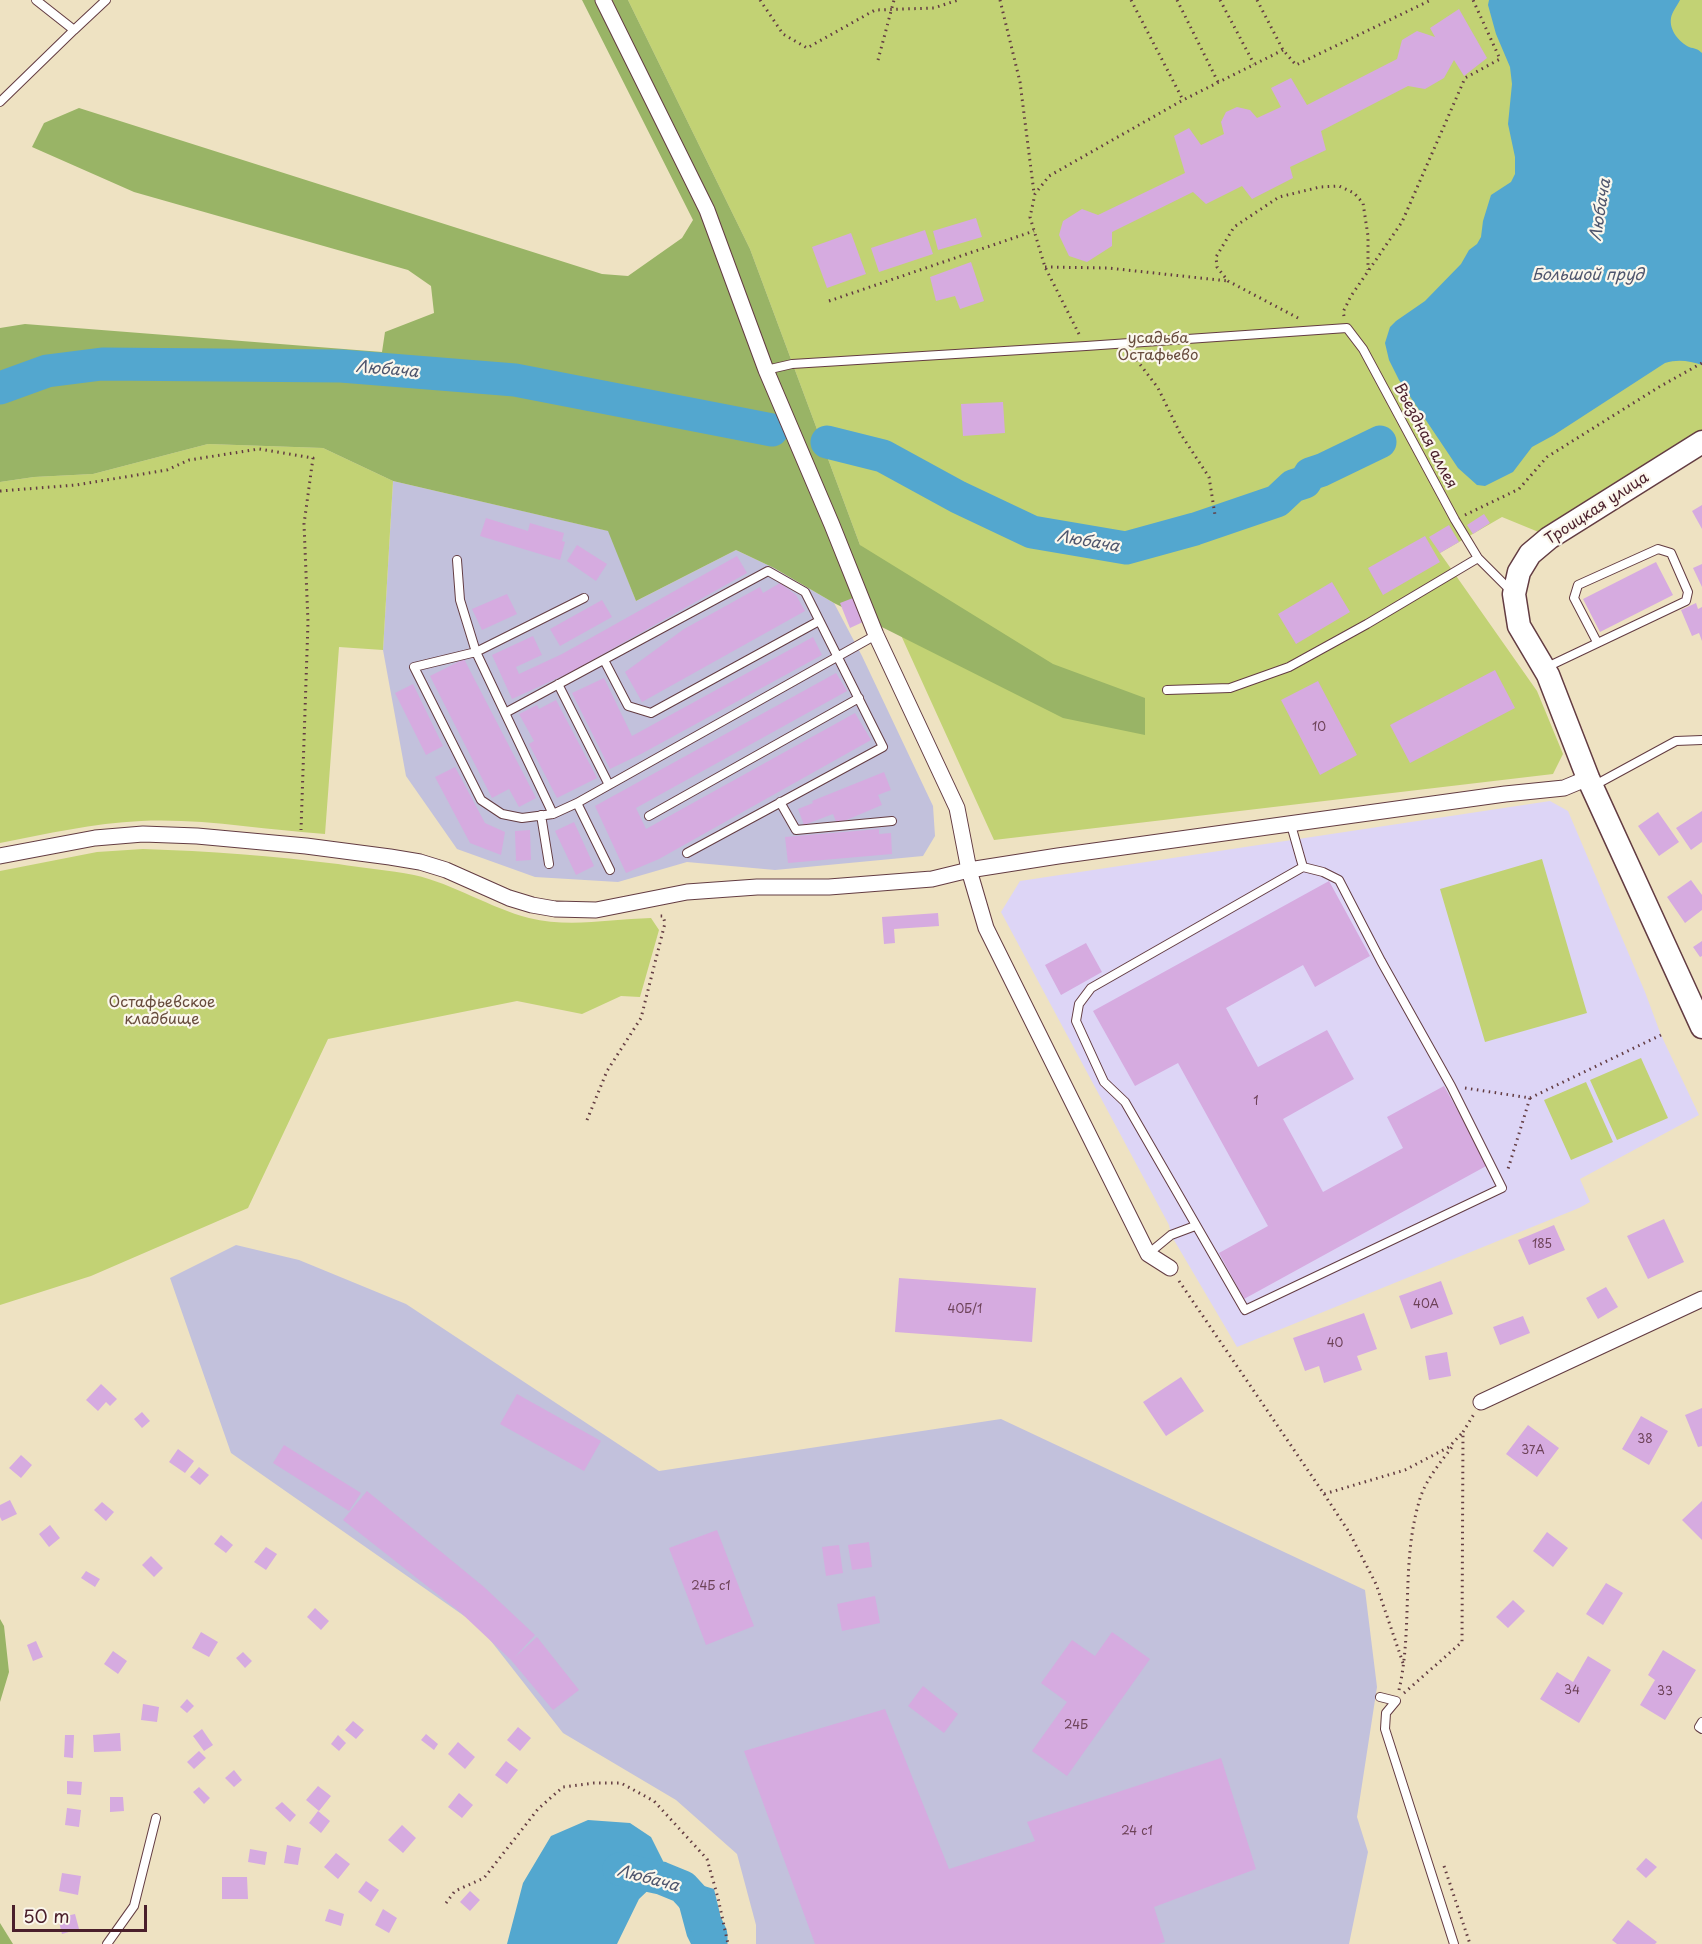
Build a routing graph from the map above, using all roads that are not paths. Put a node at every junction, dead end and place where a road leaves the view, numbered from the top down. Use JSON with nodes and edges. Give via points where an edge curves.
{"nodes":[{"id":1,"x":36,"y":0,"type":"edge"},
{"id":2,"x":106,"y":0,"type":"edge"},
{"id":3,"x":603,"y":0,"type":"edge"},
{"id":4,"x":74,"y":30,"type":"junction"},
{"id":5,"x":0,"y":102,"type":"edge"},
{"id":6,"x":766,"y":370,"type":"junction"},
{"id":7,"x":1702,"y":442,"type":"edge"},
{"id":8,"x":1478,"y":558,"type":"junction"},
{"id":9,"x":457,"y":560,"type":"dead end"},
{"id":10,"x":1514,"y":594,"type":"junction"},
{"id":11,"x":584,"y":598,"type":"dead end"},
{"id":12,"x":819,"y":621,"type":"junction"},
{"id":13,"x":876,"y":635,"type":"junction"},
{"id":14,"x":1597,"y":642,"type":"junction"},
{"id":15,"x":476,"y":652,"type":"junction"},
{"id":16,"x":837,"y":656,"type":"junction"},
{"id":17,"x":604,"y":660,"type":"junction"},
{"id":18,"x":1544,"y":668,"type":"junction"},
{"id":19,"x":558,"y":684,"type":"junction"},
{"id":20,"x":1167,"y":690,"type":"dead end"},
{"id":21,"x":859,"y":698,"type":"junction"},
{"id":22,"x":505,"y":713,"type":"junction"},
{"id":23,"x":1702,"y":740,"type":"edge"},
{"id":24,"x":1590,"y":782,"type":"junction"},
{"id":25,"x":609,"y":785,"type":"junction"},
{"id":26,"x":780,"y":802,"type":"junction"},
{"id":27,"x":577,"y":803,"type":"junction"},
{"id":28,"x":553,"y":814,"type":"junction"},
{"id":29,"x":540,"y":815,"type":"junction"},
{"id":30,"x":649,"y":816,"type":"dead end"},
{"id":31,"x":892,"y":821,"type":"dead end"},
{"id":32,"x":1291,"y":825,"type":"junction"},
{"id":33,"x":687,"y":853,"type":"dead end"},
{"id":34,"x":0,"y":856,"type":"edge"},
{"id":35,"x":549,"y":864,"type":"dead end"},
{"id":36,"x":1303,"y":867,"type":"junction"},
{"id":37,"x":610,"y":870,"type":"dead end"},
{"id":38,"x":969,"y":870,"type":"junction"},
{"id":39,"x":1702,"y":1027,"type":"edge"},
{"id":40,"x":1195,"y":1226,"type":"junction"},
{"id":41,"x":1148,"y":1254,"type":"junction"},
{"id":42,"x":1170,"y":1268,"type":"road end"},
{"id":43,"x":1702,"y":1299,"type":"edge"},
{"id":44,"x":1481,"y":1402,"type":"road end"},
{"id":45,"x":1380,"y":1697,"type":"dead end"},
{"id":46,"x":1702,"y":1722,"type":"edge"},
{"id":47,"x":1702,"y":1729,"type":"edge"},
{"id":48,"x":156,"y":1818,"type":"dead end"},
{"id":49,"x":107,"y":1944,"type":"edge"},
{"id":50,"x":1454,"y":1944,"type":"edge"}],
"edges":[{"from":1,"to":4,"type":"lane"},
{"from":2,"to":4,"type":"lane"},
{"from":3,"to":6,"type":"street","via":[[707,210]]},
{"from":4,"to":5,"type":"lane"},
{"from":6,"to":8,"type":"lane","name":"Въездная аллея","via":[[792,364],[1347,328],[1363,350]]},
{"from":6,"to":13,"type":"street"},
{"from":7,"to":10,"type":"street","name":"Троицкая улица","via":[[1549,538],[1530,554],[1519,572]]},
{"from":8,"to":10,"type":"lane","name":"Въездная аллея"},
{"from":8,"to":20,"type":"lane","via":[[1289,668],[1230,688]]},
{"from":9,"to":15,"type":"lane","via":[[460,600]]},
{"from":10,"to":18,"type":"street","via":[[1519,626]]},
{"from":11,"to":15,"type":"lane"},
{"from":12,"to":16,"type":"lane"},
{"from":12,"to":17,"type":"lane","via":[[805,592],[768,571]]},
{"from":12,"to":17,"type":"lane","via":[[651,713],[628,706]]},
{"from":13,"to":16,"type":"lane"},
{"from":13,"to":38,"type":"street","via":[[957,808]]},
{"from":14,"to":14,"type":"lane","via":[[1574,598],[1578,585],[1658,549],[1671,553],[1688,592],[1686,601]]},
{"from":14,"to":18,"type":"lane"},
{"from":15,"to":22,"type":"lane"},
{"from":15,"to":29,"type":"lane","via":[[414,666],[481,800],[502,814],[522,818]]},
{"from":16,"to":21,"type":"lane"},
{"from":16,"to":25,"type":"lane"},
{"from":17,"to":19,"type":"lane"},
{"from":18,"to":24,"type":"street"},
{"from":19,"to":22,"type":"lane"},
{"from":19,"to":25,"type":"lane"},
{"from":21,"to":26,"type":"lane","via":[[883,747]]},
{"from":21,"to":30,"type":"lane"},
{"from":22,"to":28,"type":"lane"},
{"from":23,"to":24,"type":"lane","via":[[1676,741]]},
{"from":24,"to":32,"type":"street"},
{"from":24,"to":39,"type":"street"},
{"from":25,"to":27,"type":"lane"},
{"from":26,"to":31,"type":"lane","via":[[796,830]]},
{"from":26,"to":33,"type":"lane"},
{"from":27,"to":28,"type":"lane"},
{"from":27,"to":37,"type":"lane"},
{"from":28,"to":29,"type":"lane"},
{"from":29,"to":35,"type":"lane"},
{"from":32,"to":36,"type":"lane"},
{"from":32,"to":38,"type":"street"},
{"from":34,"to":38,"type":"street","via":[[95,838],[143,834],[284,843],[420,862],[509,898],[575,910],[596,910],[687,892],[757,887],[829,888],[932,879]]},
{"from":36,"to":40,"type":"lane","via":[[1090,988],[1079,1004],[1076,1021],[1104,1082],[1125,1102]]},
{"from":36,"to":40,"type":"lane","via":[[1339,880],[1502,1188],[1245,1310]]},
{"from":38,"to":41,"type":"street","via":[[986,928]]},
{"from":40,"to":41,"type":"lane","via":[[1171,1235]]},
{"from":41,"to":42,"type":"street"},
{"from":43,"to":44,"type":"street"},
{"from":45,"to":50,"type":"lane","via":[[1396,1701],[1386,1713],[1385,1729]]},
{"from":46,"to":47,"type":"lane"},
{"from":48,"to":49,"type":"lane","via":[[134,1906]]}]}
